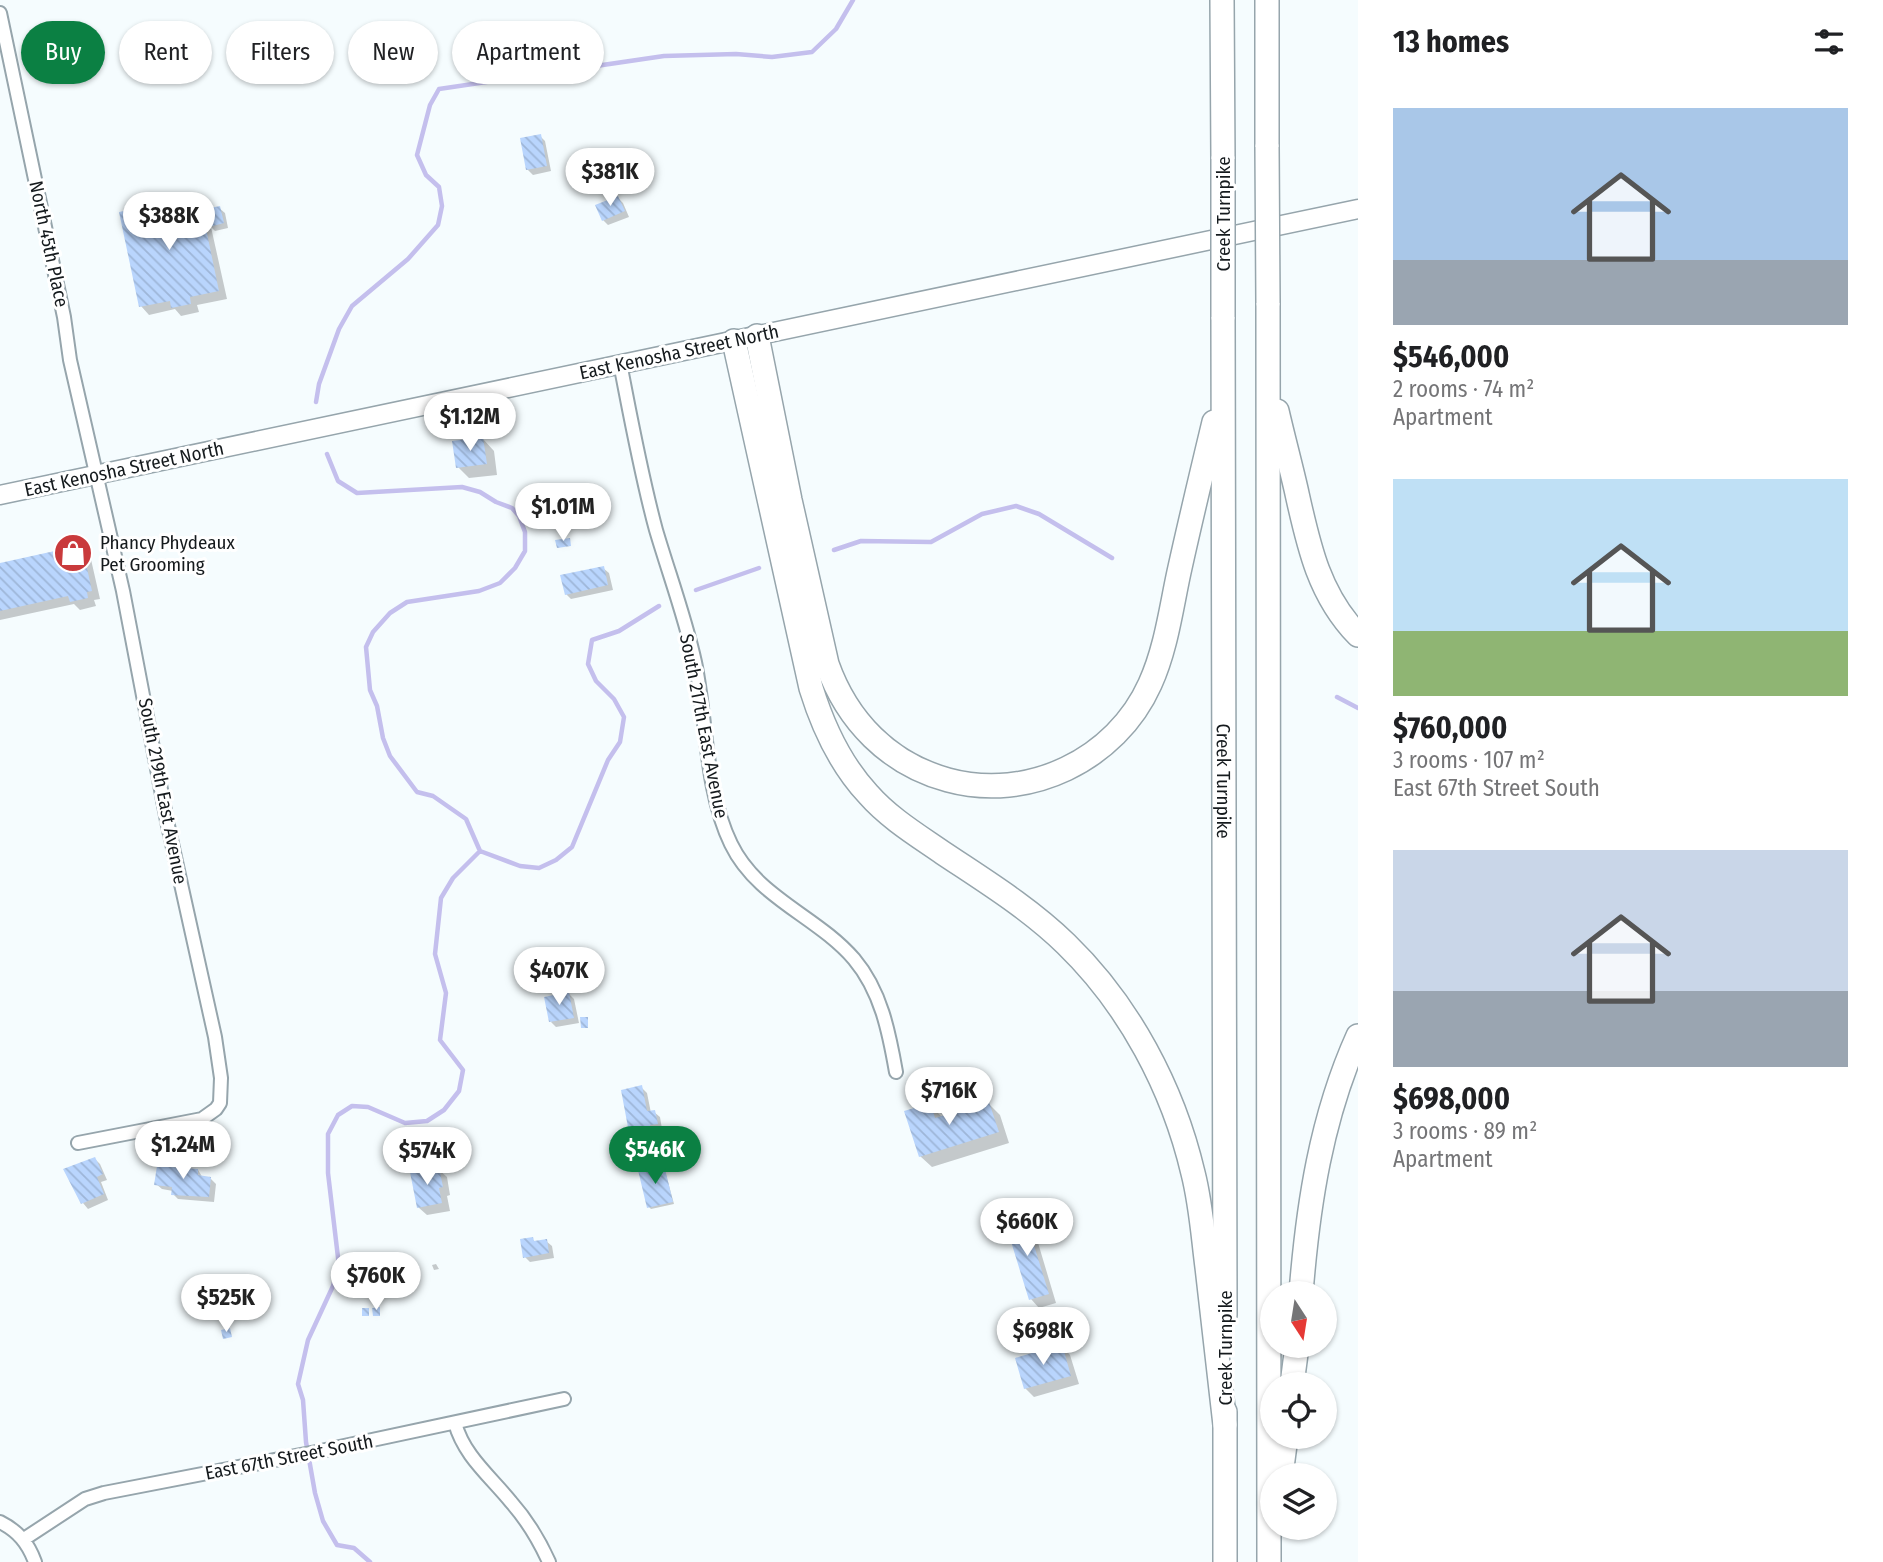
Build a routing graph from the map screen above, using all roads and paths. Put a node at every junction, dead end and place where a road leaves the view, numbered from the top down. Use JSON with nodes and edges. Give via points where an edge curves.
{"nodes":[{"id":1,"x":1222,"y":0,"type":"edge"},
{"id":2,"x":1267,"y":0,"type":"edge"},
{"id":3,"x":0,"y":13,"type":"edge"},
{"id":4,"x":1358,"y":209,"type":"edge"},
{"id":5,"x":757,"y":337,"type":"junction"},
{"id":6,"x":734,"y":341,"type":"junction"},
{"id":7,"x":621,"y":363,"type":"junction"},
{"id":8,"x":1268,"y":375,"type":"junction"},
{"id":9,"x":1223,"y":385,"type":"junction"},
{"id":10,"x":96,"y":474,"type":"junction"},
{"id":11,"x":0,"y":495,"type":"edge"},
{"id":12,"x":1358,"y":635,"type":"edge"},
{"id":13,"x":1358,"y":1036,"type":"edge"},
{"id":14,"x":896,"y":1072,"type":"dead end"},
{"id":15,"x":78,"y":1143,"type":"dead end"},
{"id":16,"x":1302,"y":1281,"type":"edge"},
{"id":17,"x":564,"y":1399,"type":"dead end"},
{"id":18,"x":455,"y":1423,"type":"junction"},
{"id":19,"x":1225,"y":1425,"type":"junction"},
{"id":20,"x":0,"y":1522,"type":"edge"},
{"id":21,"x":24,"y":1539,"type":"junction"},
{"id":22,"x":1273,"y":1540,"type":"edge"},
{"id":23,"x":34,"y":1562,"type":"edge"},
{"id":24,"x":549,"y":1562,"type":"edge"},
{"id":25,"x":1225,"y":1562,"type":"edge"},
{"id":26,"x":1270,"y":1562,"type":"edge"}],
"edges":[{"from":1,"to":9,"type":"highway","name":"Creek Turnpike","bridge":true},
{"from":2,"to":8,"type":"highway","bridge":true},
{"from":3,"to":10,"type":"street","name":"North 45th Place"},
{"from":4,"to":5,"type":"main road","name":"East Kenosha Street North"},
{"from":5,"to":6,"type":"main road","name":"East Kenosha Street North"},
{"from":5,"to":9,"type":"highway","via":[[827,664],[841,698],[869,735],[894,755],[937,777],[981,786],[1028,782],[1060,773],[1119,732],[1141,702],[1156,670]]},
{"from":6,"to":7,"type":"main road","name":"East Kenosha Street North"},
{"from":6,"to":19,"type":"highway","via":[[811,688],[837,751],[855,779],[888,813],[1018,903],[1066,945],[1120,1009],[1165,1088],[1198,1193]]},
{"from":7,"to":10,"type":"main road","name":"East Kenosha Street North"},
{"from":7,"to":14,"type":"street","name":"South 217th East Avenue","via":[[650,504],[694,658],[724,827],[752,877],[855,960],[883,1012]]},
{"from":8,"to":12,"type":"highway","via":[[1313,562],[1339,613]]},
{"from":8,"to":26,"type":"highway"},
{"from":9,"to":19,"type":"highway","name":"Creek Turnpike"},
{"from":10,"to":11,"type":"main road","name":"East Kenosha Street North"},
{"from":10,"to":15,"type":"street","name":"South 219th East Avenue","via":[[215,1037],[221,1092],[216,1109],[202,1119]]},
{"from":13,"to":16,"type":"highway","via":[[1320,1151]]},
{"from":17,"to":18,"type":"street","name":"East 67th Street South"},
{"from":18,"to":21,"type":"street","name":"East 67th Street South","via":[[104,1493],[85,1499]]},
{"from":18,"to":24,"type":"street","via":[[464,1448],[518,1510]]},
{"from":19,"to":25,"type":"highway","name":"Creek Turnpike"},
{"from":20,"to":21,"type":"street"},
{"from":21,"to":23,"type":"street"},
{"from":22,"to":26,"type":"highway"}]}
